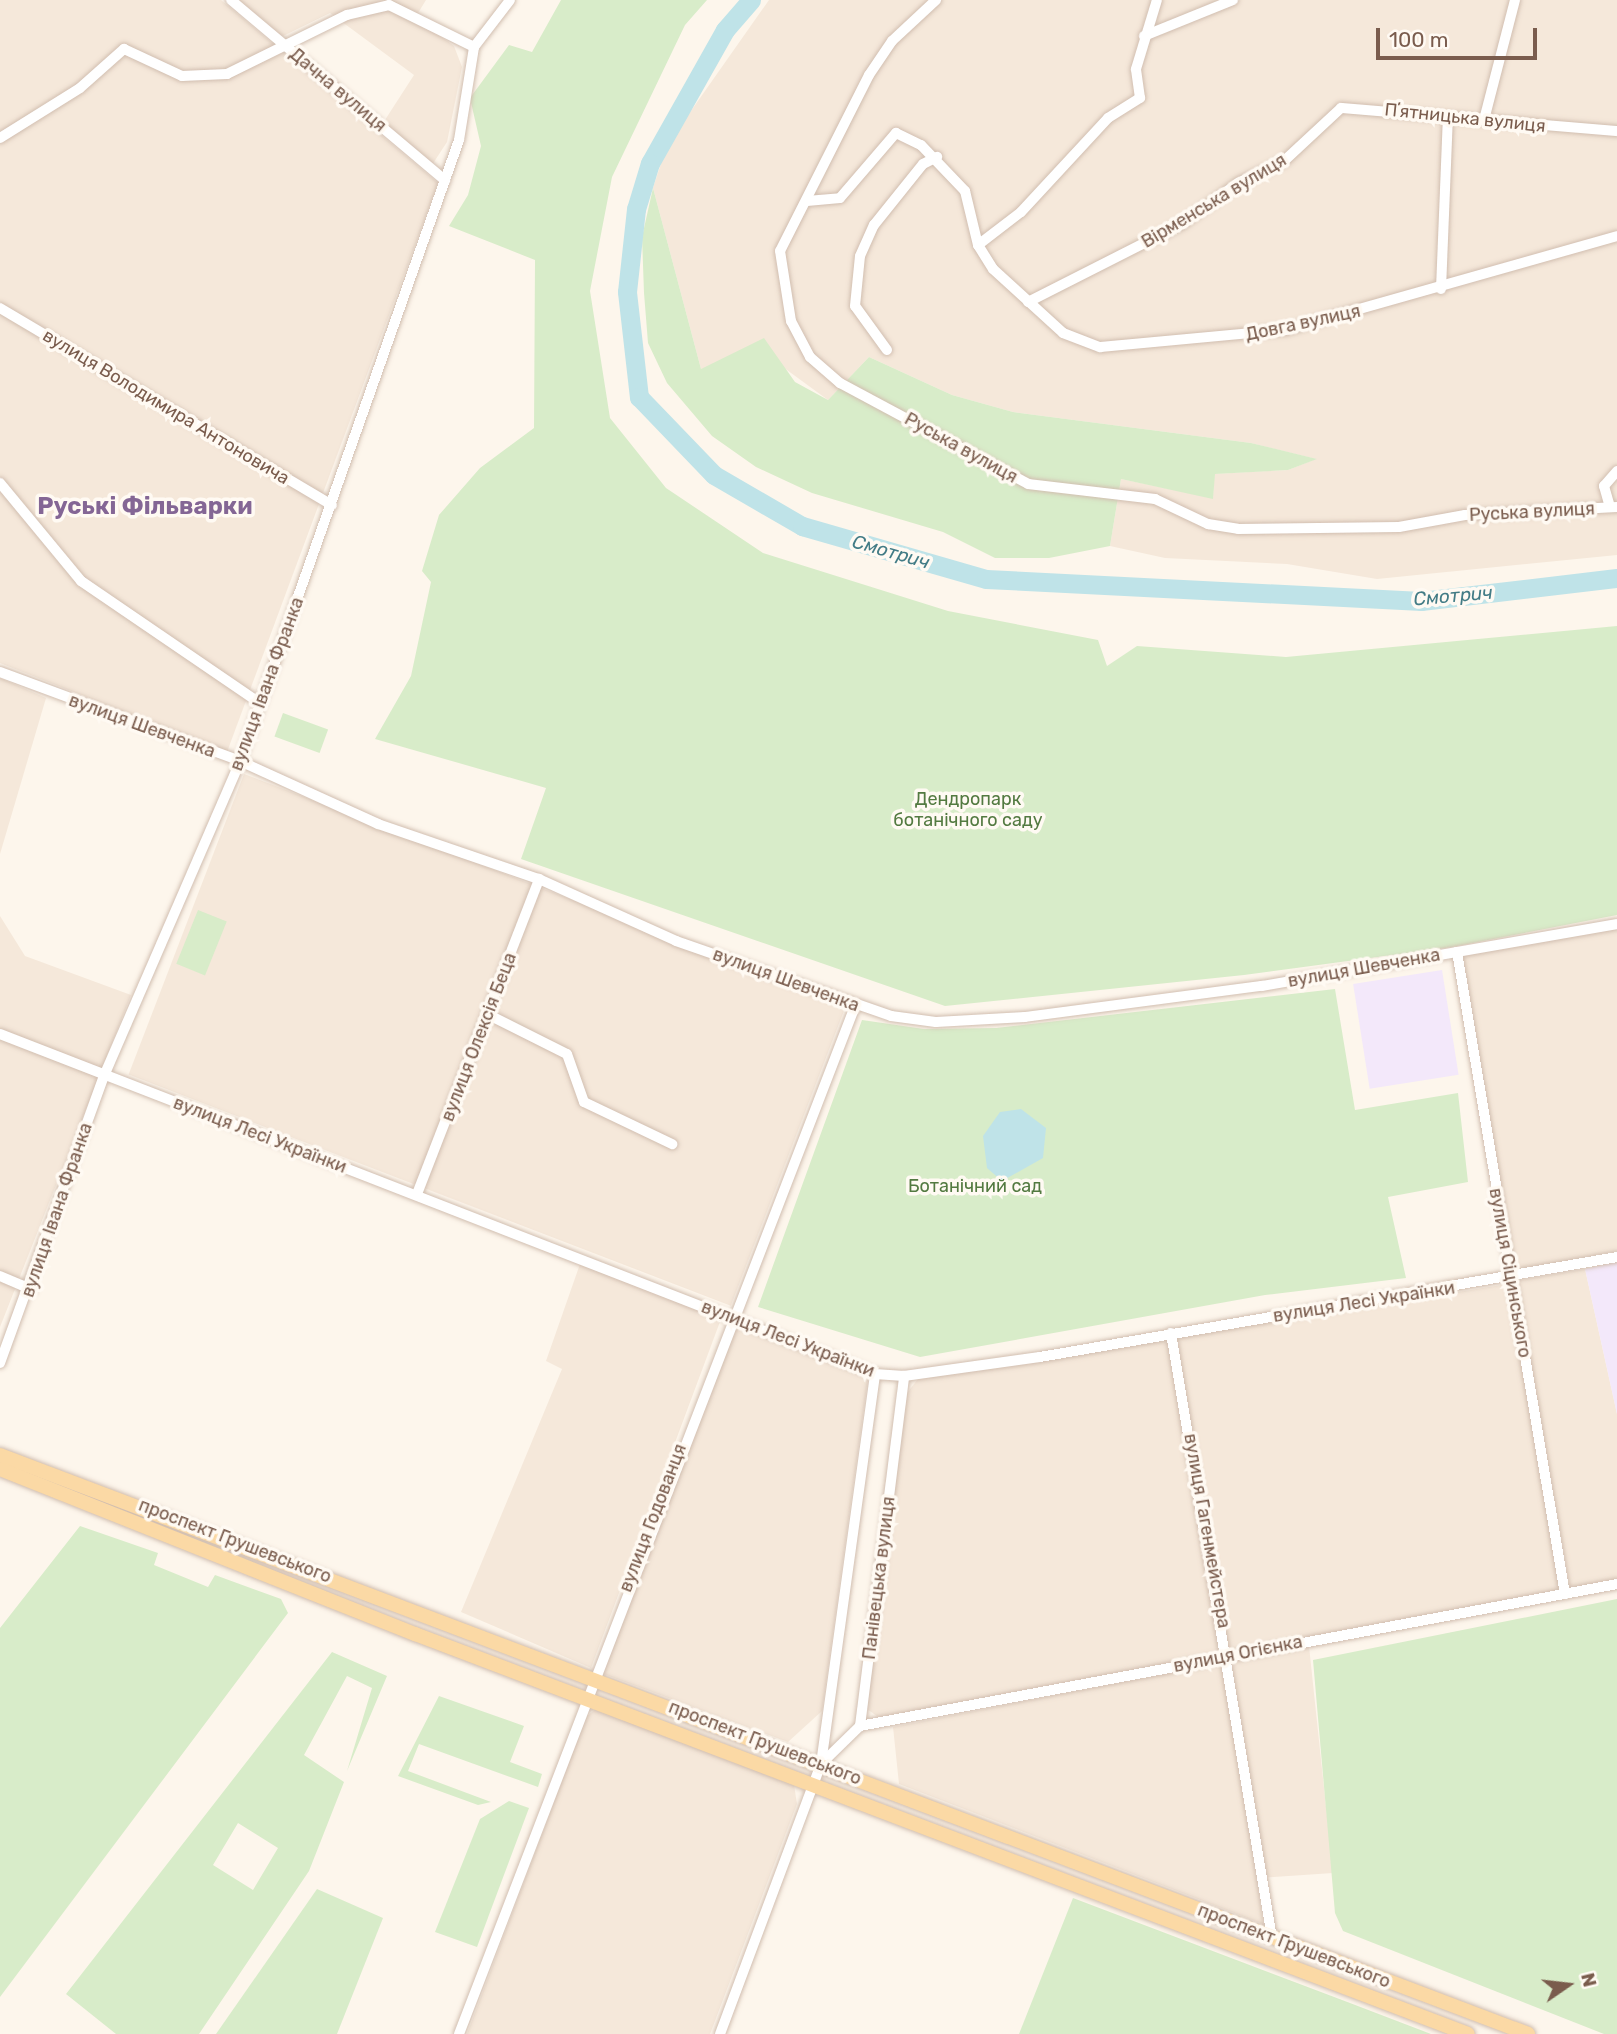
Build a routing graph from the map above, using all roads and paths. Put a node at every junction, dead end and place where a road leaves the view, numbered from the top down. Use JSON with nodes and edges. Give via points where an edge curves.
{"nodes":[{"id":1,"x":231,"y":0,"type":"edge"},
{"id":2,"x":510,"y":0,"type":"edge"},
{"id":3,"x":936,"y":0,"type":"edge"},
{"id":4,"x":1157,"y":0,"type":"edge"},
{"id":5,"x":1233,"y":0,"type":"edge"},
{"id":6,"x":1515,"y":0,"type":"edge"},
{"id":7,"x":1143,"y":36,"type":"junction"},
{"id":8,"x":286,"y":46,"type":"junction"},
{"id":9,"x":474,"y":47,"type":"junction"},
{"id":10,"x":1448,"y":117,"type":"junction"},
{"id":11,"x":1483,"y":120,"type":"junction"},
{"id":12,"x":1318,"y":125,"type":"joint"},
{"id":13,"x":1617,"y":131,"type":"edge"},
{"id":14,"x":0,"y":138,"type":"edge"},
{"id":15,"x":937,"y":157,"type":"junction"},
{"id":16,"x":445,"y":180,"type":"junction"},
{"id":17,"x":807,"y":201,"type":"junction"},
{"id":18,"x":1617,"y":236,"type":"edge"},
{"id":19,"x":978,"y":245,"type":"junction"},
{"id":20,"x":1441,"y":289,"type":"junction"},
{"id":21,"x":1028,"y":302,"type":"junction"},
{"id":22,"x":0,"y":308,"type":"edge"},
{"id":23,"x":887,"y":350,"type":"dead end"},
{"id":24,"x":1617,"y":471,"type":"edge"},
{"id":25,"x":0,"y":483,"type":"edge"},
{"id":26,"x":332,"y":505,"type":"junction"},
{"id":27,"x":1613,"y":507,"type":"edge"},
{"id":28,"x":0,"y":672,"type":"edge"},
{"id":29,"x":260,"y":703,"type":"junction"},
{"id":30,"x":240,"y":761,"type":"junction"},
{"id":31,"x":539,"y":879,"type":"junction"},
{"id":32,"x":1617,"y":923,"type":"edge"},
{"id":33,"x":1457,"y":952,"type":"junction"},
{"id":34,"x":855,"y":1006,"type":"junction"},
{"id":35,"x":489,"y":1015,"type":"junction"},
{"id":36,"x":0,"y":1034,"type":"edge"},
{"id":37,"x":104,"y":1076,"type":"junction"},
{"id":38,"x":672,"y":1144,"type":"dead end"},
{"id":39,"x":416,"y":1194,"type":"junction"},
{"id":40,"x":1617,"y":1257,"type":"edge"},
{"id":41,"x":0,"y":1276,"type":"edge"},
{"id":42,"x":1511,"y":1278,"type":"junction"},
{"id":43,"x":31,"y":1289,"type":"junction"},
{"id":44,"x":730,"y":1317,"type":"junction"},
{"id":45,"x":1171,"y":1333,"type":"junction"},
{"id":46,"x":0,"y":1363,"type":"edge"},
{"id":47,"x":876,"y":1374,"type":"junction"},
{"id":48,"x":904,"y":1376,"type":"junction"},
{"id":49,"x":0,"y":1455,"type":"edge"},
{"id":50,"x":0,"y":1469,"type":"edge"},
{"id":51,"x":1617,"y":1584,"type":"edge"},
{"id":52,"x":1565,"y":1594,"type":"junction"},
{"id":53,"x":1229,"y":1655,"type":"junction"},
{"id":54,"x":593,"y":1677,"type":"junction"},
{"id":55,"x":586,"y":1697,"type":"junction"},
{"id":56,"x":860,"y":1726,"type":"junction"},
{"id":57,"x":821,"y":1764,"type":"junction"},
{"id":58,"x":814,"y":1785,"type":"junction"},
{"id":59,"x":1272,"y":1938,"type":"junction"},
{"id":60,"x":459,"y":2034,"type":"edge"},
{"id":61,"x":720,"y":2034,"type":"edge"},
{"id":62,"x":1468,"y":2034,"type":"edge"},
{"id":63,"x":1528,"y":2034,"type":"edge"}],
"edges":[{"from":1,"to":8,"type":"street","name":"Дачна вулиця"},
{"from":2,"to":9,"type":"street","name":"вулиця Івана Франка"},
{"from":3,"to":17,"type":"street","name":"Руська вулиця","via":[[892,41],[869,75]]},
{"from":4,"to":7,"type":"street"},
{"from":5,"to":7,"type":"street"},
{"from":6,"to":11,"type":"street"},
{"from":7,"to":19,"type":"street","via":[[1136,69],[1140,98],[1108,118],[1021,212]]},
{"from":8,"to":9,"type":"street","via":[[347,15],[389,5]]},
{"from":8,"to":14,"type":"street","via":[[240,71],[195,77],[121,50],[80,88]]},
{"from":8,"to":16,"type":"street","name":"Дачна вулиця"},
{"from":9,"to":16,"type":"street","name":"вулиця Івана Франка","via":[[459,140]]},
{"from":10,"to":11,"type":"street","name":"Пʼятницька вулиця"},
{"from":10,"to":12,"type":"street","name":"Пʼятницька вулиця","via":[[1341,108]]},
{"from":10,"to":20,"type":"street"},
{"from":11,"to":13,"type":"street","name":"Пʼятницька вулиця"},
{"from":12,"to":21,"type":"street","name":"Вірменська вулиця","via":[[1284,161],[1238,183],[1182,224]]},
{"from":15,"to":17,"type":"street","via":[[897,133],[840,198]]},
{"from":15,"to":19,"type":"street","via":[[965,191]]},
{"from":15,"to":23,"type":"street","via":[[923,164],[874,225],[860,256],[855,306]]},
{"from":16,"to":26,"type":"street","name":"вулиця Івана Франка"},
{"from":17,"to":27,"type":"street","name":"Руська вулиця","via":[[785,236],[778,267],[791,321],[810,356],[855,393],[1028,484],[1155,499],[1209,524],[1238,529],[1399,527],[1465,515]]},
{"from":18,"to":20,"type":"street","name":"Довга вулиця"},
{"from":19,"to":21,"type":"street","name":"Довга вулиця"},
{"from":20,"to":21,"type":"street","name":"Довга вулиця","via":[[1285,330],[1118,347],[1077,340]]},
{"from":22,"to":26,"type":"street","name":"вулиця Володимира Антоновича"},
{"from":24,"to":27,"type":"street","via":[[1604,485]]},
{"from":25,"to":29,"type":"street","via":[[80,582]]},
{"from":26,"to":29,"type":"street","name":"вулиця Івана Франка"},
{"from":28,"to":30,"type":"street","name":"вулиця Шевченка"},
{"from":29,"to":30,"type":"street","name":"вулиця Івана Франка"},
{"from":30,"to":31,"type":"street","name":"вулиця Шевченка","via":[[378,824]]},
{"from":30,"to":37,"type":"street","name":"вулиця Івана Франка"},
{"from":31,"to":34,"type":"street","name":"вулиця Шевченка","via":[[676,941]]},
{"from":31,"to":35,"type":"street","name":"вулиця Олексія Беца"},
{"from":32,"to":33,"type":"street","name":"вулиця Шевченка"},
{"from":33,"to":34,"type":"street","name":"вулиця Шевченка","via":[[1025,1017],[936,1022]]},
{"from":33,"to":42,"type":"street","name":"вулиця Сіцинського"},
{"from":34,"to":44,"type":"street","name":"вулиця Годованця"},
{"from":35,"to":38,"type":"street","via":[[567,1054],[584,1102]]},
{"from":35,"to":39,"type":"street","name":"вулиця Олексія Беца"},
{"from":36,"to":37,"type":"street","name":"вулиця Лесі Українки"},
{"from":37,"to":39,"type":"street","name":"вулиця Лесі Українки"},
{"from":37,"to":43,"type":"street","name":"вулиця Івана Франка"},
{"from":39,"to":44,"type":"street","name":"вулиця Лесі Українки"},
{"from":40,"to":42,"type":"street","name":"вулиця Лесі Українки"},
{"from":41,"to":43,"type":"street"},
{"from":42,"to":45,"type":"street","name":"вулиця Лесі Українки"},
{"from":42,"to":52,"type":"street","name":"вулиця Сіцинського"},
{"from":43,"to":46,"type":"street","name":"вулиця Івана Франка"},
{"from":44,"to":47,"type":"street","name":"вулиця Лесі Українки"},
{"from":44,"to":54,"type":"street","name":"вулиця Годованця"},
{"from":45,"to":48,"type":"street","name":"вулиця Лесі Українки"},
{"from":45,"to":53,"type":"street","name":"вулиця Гагенмейстера"},
{"from":47,"to":48,"type":"street","name":"вулиця Лесі Українки"},
{"from":47,"to":57,"type":"street","name":"Панівецька вулиця"},
{"from":48,"to":56,"type":"street","name":"Панівецька вулиця"},
{"from":49,"to":54,"type":"main road","name":"проспект Грушевського"},
{"from":50,"to":55,"type":"main road","name":"проспект Грушевського"},
{"from":51,"to":52,"type":"street","name":"вулиця Огієнка"},
{"from":52,"to":53,"type":"street","name":"вулиця Огієнка"},
{"from":53,"to":56,"type":"street","name":"вулиця Огієнка"},
{"from":53,"to":59,"type":"street","name":"вулиця Гагенмейстера"},
{"from":54,"to":55,"type":"street","name":"вулиця Годованця"},
{"from":54,"to":57,"type":"main road","name":"проспект Грушевського"},
{"from":55,"to":58,"type":"main road","name":"проспект Грушевського"},
{"from":55,"to":60,"type":"street","name":"вулиця Годованця"},
{"from":56,"to":57,"type":"street","name":"Панівецька вулиця"},
{"from":57,"to":58,"type":"street","name":"Панівецька вулиця"},
{"from":57,"to":59,"type":"main road","name":"проспект Грушевського"},
{"from":58,"to":61,"type":"street","name":"Панівецька вулиця"},
{"from":58,"to":62,"type":"main road","name":"проспект Грушевського"},
{"from":59,"to":63,"type":"main road","name":"проспект Грушевського"}]}
